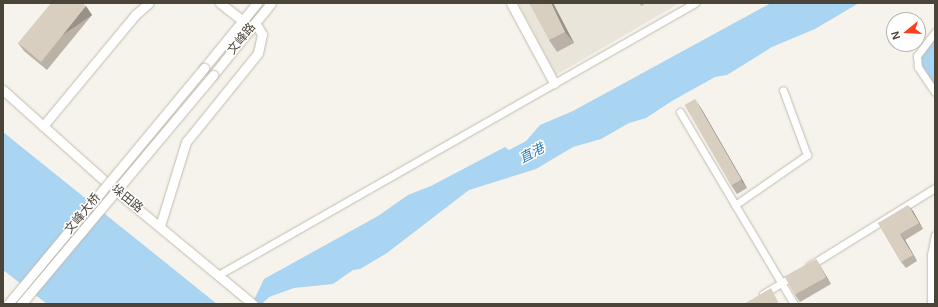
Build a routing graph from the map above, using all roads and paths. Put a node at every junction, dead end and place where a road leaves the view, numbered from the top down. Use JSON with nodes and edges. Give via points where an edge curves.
{"nodes":[{"id":1,"x":149,"y":3,"type":"edge"},
{"id":2,"x":220,"y":3,"type":"edge"},
{"id":3,"x":257,"y":3,"type":"edge"},
{"id":4,"x":271,"y":3,"type":"edge"},
{"id":5,"x":511,"y":3,"type":"edge"},
{"id":6,"x":695,"y":3,"type":"edge"},
{"id":7,"x":242,"y":21,"type":"junction"},
{"id":8,"x":255,"y":23,"type":"junction"},
{"id":9,"x":935,"y":32,"type":"edge"},
{"id":10,"x":204,"y":68,"type":"joint"},
{"id":11,"x":213,"y":75,"type":"joint"},
{"id":12,"x":554,"y":83,"type":"junction"},
{"id":13,"x":3,"y":90,"type":"edge"},
{"id":14,"x":783,"y":90,"type":"dead end"},
{"id":15,"x":935,"y":92,"type":"edge"},
{"id":16,"x":680,"y":112,"type":"dead end"},
{"id":17,"x":43,"y":126,"type":"junction"},
{"id":18,"x":935,"y":188,"type":"edge"},
{"id":19,"x":735,"y":204,"type":"junction"},
{"id":20,"x":160,"y":226,"type":"junction"},
{"id":21,"x":935,"y":235,"type":"edge"},
{"id":22,"x":220,"y":274,"type":"junction"},
{"id":23,"x":782,"y":283,"type":"junction"},
{"id":24,"x":758,"y":297,"type":"edge"},
{"id":25,"x":8,"y":304,"type":"edge"},
{"id":26,"x":21,"y":304,"type":"edge"},
{"id":27,"x":254,"y":304,"type":"edge"},
{"id":28,"x":794,"y":304,"type":"edge"},
{"id":29,"x":931,"y":304,"type":"edge"}],
"edges":[{"from":1,"to":17,"type":"street","via":[[135,15]]},
{"from":2,"to":7,"type":"street"},
{"from":3,"to":7,"type":"street","name":"文峰路"},
{"from":4,"to":8,"type":"street","name":"文峰路"},
{"from":5,"to":12,"type":"street"},
{"from":6,"to":12,"type":"street"},
{"from":7,"to":10,"type":"street","name":"文峰路"},
{"from":8,"to":11,"type":"street","name":"文峰路"},
{"from":8,"to":20,"type":"street","via":[[262,34],[258,53],[186,142]]},
{"from":9,"to":15,"type":"street","via":[[917,56],[918,67]]},
{"from":10,"to":25,"type":"street","name":"文峰大桥","bridge":true},
{"from":11,"to":26,"type":"street","name":"文峰大桥","bridge":true},
{"from":12,"to":22,"type":"street"},
{"from":13,"to":17,"type":"street","name":"垛田路"},
{"from":14,"to":19,"type":"street","via":[[808,155]]},
{"from":16,"to":19,"type":"street"},
{"from":17,"to":20,"type":"street","name":"垛田路"},
{"from":18,"to":23,"type":"street"},
{"from":19,"to":23,"type":"street"},
{"from":20,"to":22,"type":"street","name":"垛田路"},
{"from":21,"to":29,"type":"street","via":[[931,255]]},
{"from":22,"to":27,"type":"street","name":"垛田路"},
{"from":23,"to":24,"type":"street"},
{"from":23,"to":28,"type":"street"}]}
